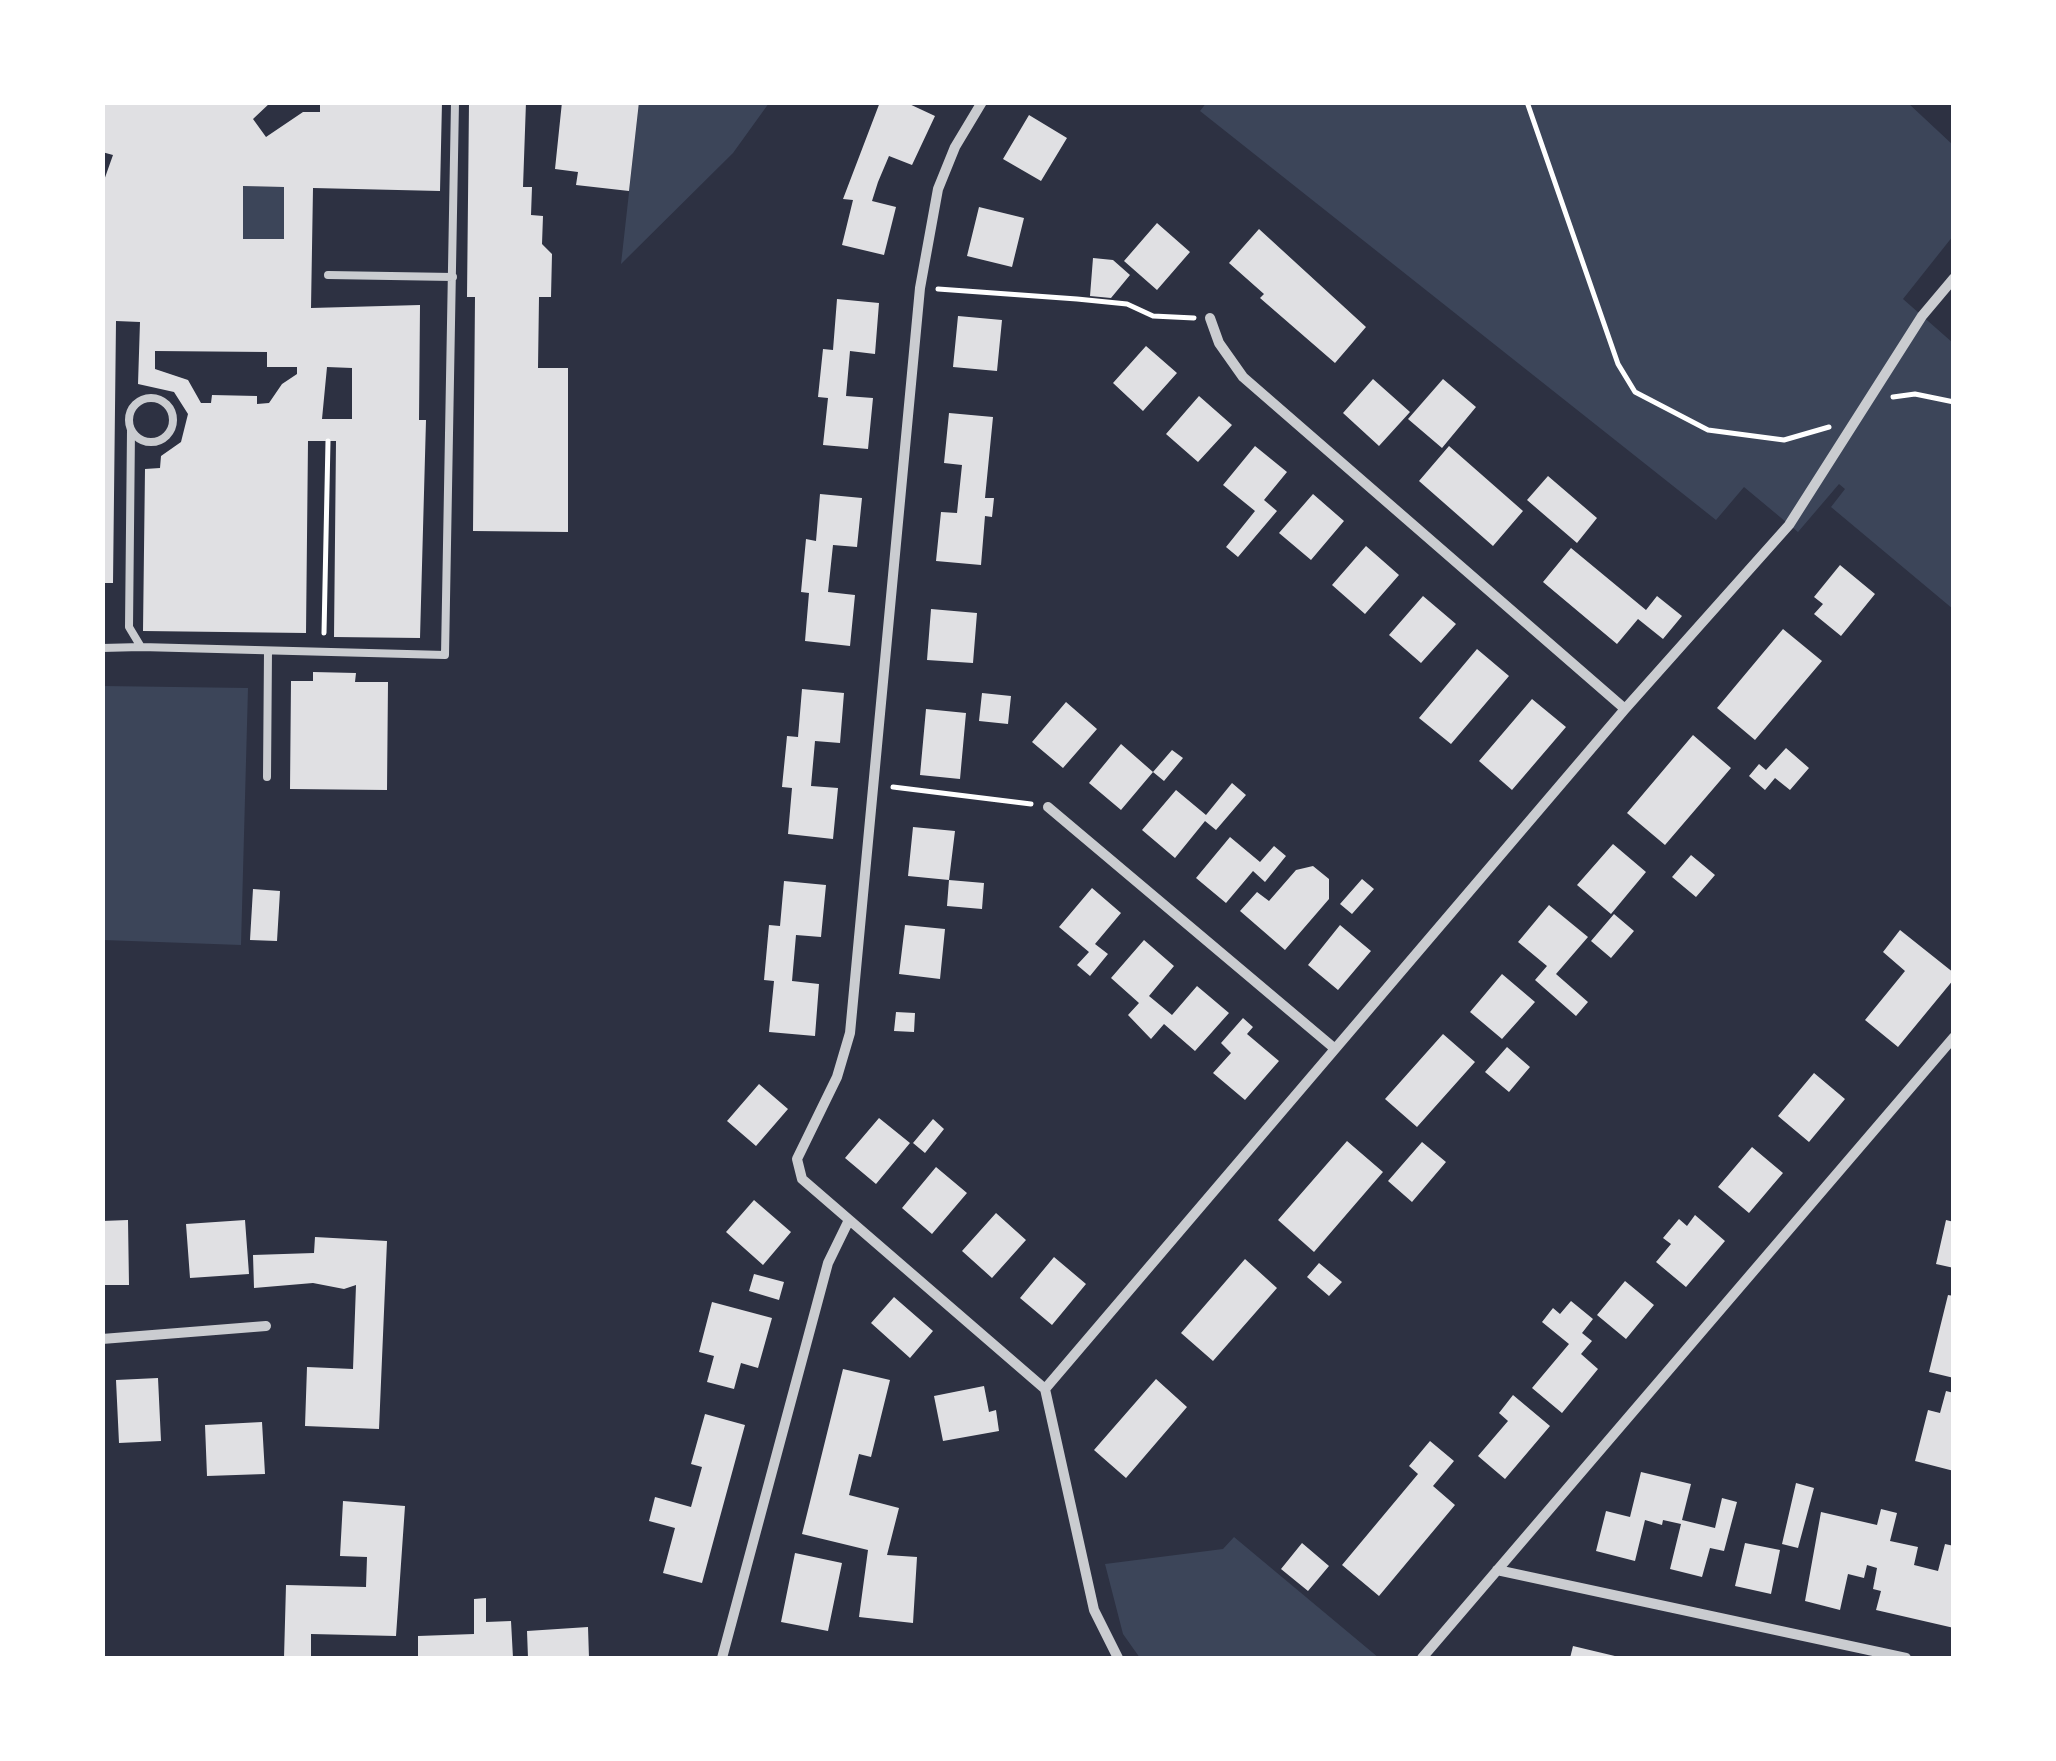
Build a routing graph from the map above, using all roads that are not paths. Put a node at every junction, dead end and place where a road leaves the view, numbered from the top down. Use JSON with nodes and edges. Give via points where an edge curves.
{"nodes":[{"id":1,"x":456,"y":102,"type":"edge"},
{"id":2,"x":982,"y":102,"type":"edge"},
{"id":3,"x":328,"y":275,"type":"dead end"},
{"id":4,"x":453,"y":277,"type":"junction"},
{"id":5,"x":1954,"y":278,"type":"edge"},
{"id":6,"x":1210,"y":318,"type":"road end"},
{"id":7,"x":131,"y":430,"type":"junction"},
{"id":8,"x":148,"y":442,"type":"junction"},
{"id":9,"x":130,"y":462,"type":"junction"},
{"id":10,"x":141,"y":647,"type":"junction"},
{"id":11,"x":102,"y":648,"type":"edge"},
{"id":12,"x":268,"y":650,"type":"junction"},
{"id":13,"x":1626,"y":709,"type":"junction"},
{"id":14,"x":267,"y":777,"type":"dead end"},
{"id":15,"x":1048,"y":807,"type":"road end"},
{"id":16,"x":1954,"y":1037,"type":"edge"},
{"id":17,"x":1334,"y":1048,"type":"junction"},
{"id":18,"x":849,"y":1220,"type":"junction"},
{"id":19,"x":266,"y":1326,"type":"dead end"},
{"id":20,"x":102,"y":1339,"type":"edge"},
{"id":21,"x":1045,"y":1389,"type":"junction"},
{"id":22,"x":1497,"y":1570,"type":"junction"},
{"id":23,"x":722,"y":1658,"type":"edge"},
{"id":24,"x":1118,"y":1658,"type":"edge"},
{"id":25,"x":1422,"y":1658,"type":"edge"},
{"id":26,"x":1906,"y":1658,"type":"edge"}],
"edges":[{"from":1,"to":4,"type":"lane"},
{"from":2,"to":18,"type":"street","via":[[938,189],[920,288],[850,1033],[838,1077],[797,1159],[802,1180]]},
{"from":3,"to":4,"type":"lane"},
{"from":4,"to":12,"type":"lane","via":[[445,655]]},
{"from":5,"to":13,"type":"street","via":[[1922,316],[1790,525]]},
{"from":6,"to":13,"type":"street","via":[[1243,377]]},
{"from":7,"to":8,"type":"lane"},
{"from":7,"to":8,"type":"lane","via":[[136,404],[149,398],[163,402],[172,414],[171,428]]},
{"from":7,"to":9,"type":"lane"},
{"from":8,"to":9,"type":"lane"},
{"from":9,"to":10,"type":"lane","via":[[128,627]]},
{"from":10,"to":11,"type":"lane"},
{"from":10,"to":12,"type":"lane"},
{"from":12,"to":14,"type":"lane"},
{"from":13,"to":17,"type":"street"},
{"from":15,"to":17,"type":"street"},
{"from":16,"to":22,"type":"street"},
{"from":17,"to":21,"type":"street"},
{"from":18,"to":21,"type":"street"},
{"from":18,"to":23,"type":"street","via":[[828,1263]]},
{"from":19,"to":20,"type":"street"},
{"from":21,"to":24,"type":"street","via":[[1094,1610]]},
{"from":22,"to":25,"type":"street"},
{"from":22,"to":26,"type":"street"}]}
